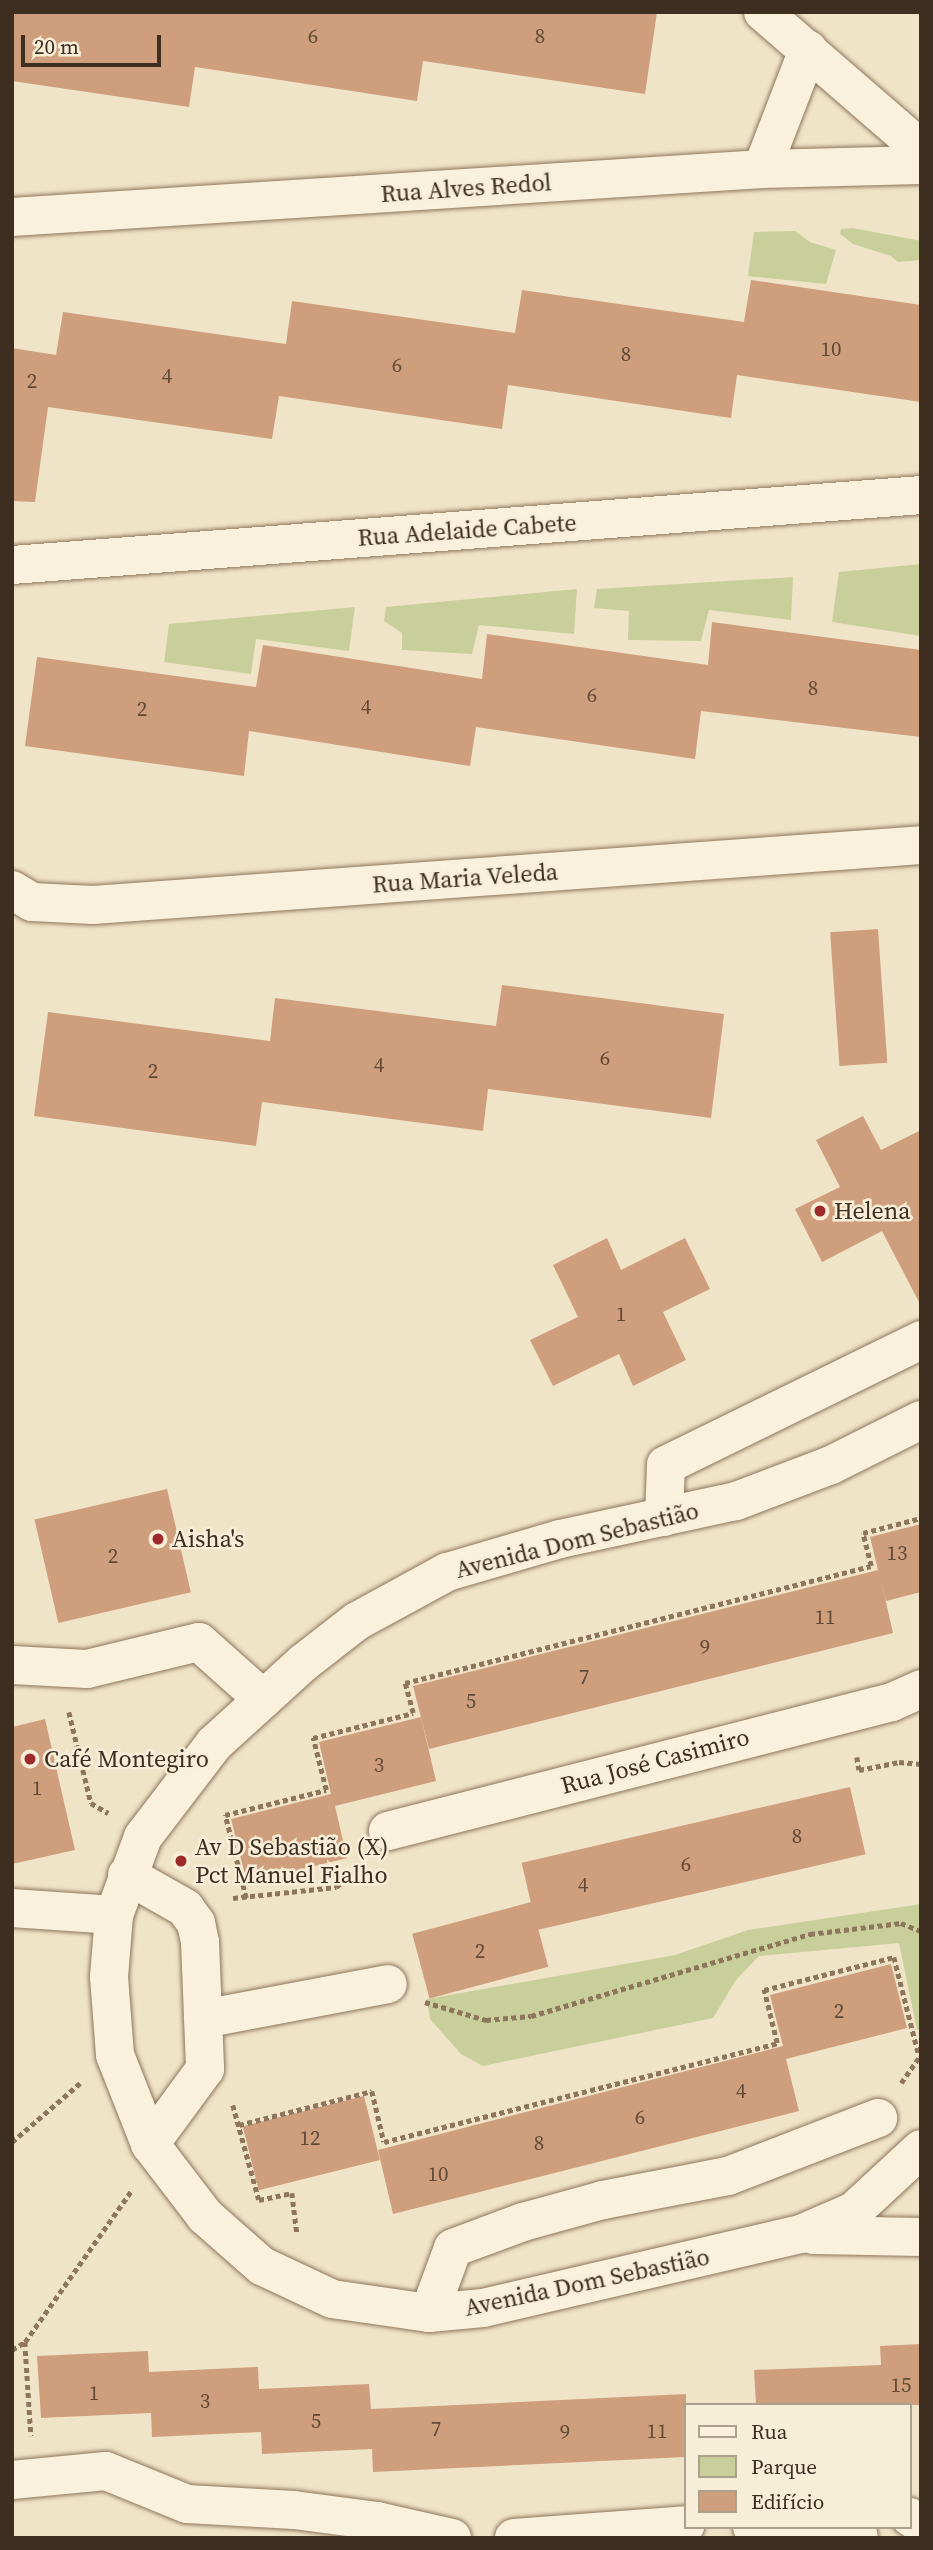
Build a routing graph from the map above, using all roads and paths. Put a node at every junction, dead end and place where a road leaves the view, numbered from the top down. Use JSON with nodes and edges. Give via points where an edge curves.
{"nodes":[{"id":1,"x":763,"y":12,"type":"edge"},
{"id":2,"x":808,"y":50,"type":"junction"},
{"id":3,"x":921,"y":149,"type":"edge"},
{"id":4,"x":921,"y":164,"type":"edge"},
{"id":5,"x":762,"y":169,"type":"junction"},
{"id":6,"x":12,"y":217,"type":"edge"},
{"id":7,"x":921,"y":495,"type":"edge"},
{"id":8,"x":12,"y":565,"type":"edge"},
{"id":9,"x":921,"y":845,"type":"edge"},
{"id":10,"x":12,"y":890,"type":"edge"},
{"id":11,"x":921,"y":1340,"type":"edge"},
{"id":12,"x":921,"y":1420,"type":"edge"},
{"id":13,"x":664,"y":1517,"type":"junction"},
{"id":14,"x":921,"y":1518,"type":"edge"},
{"id":15,"x":14,"y":1657,"type":"edge"},
{"id":16,"x":59,"y":1667,"type":"junction"},
{"id":17,"x":921,"y":1689,"type":"edge"},
{"id":18,"x":262,"y":1699,"type":"junction"},
{"id":19,"x":899,"y":1762,"type":"dead end"},
{"id":20,"x":921,"y":1765,"type":"edge"},
{"id":21,"x":91,"y":1803,"type":"dead end"},
{"id":22,"x":388,"y":1831,"type":"joint"},
{"id":23,"x":127,"y":1875,"type":"junction"},
{"id":24,"x":221,"y":1898,"type":"dead end"},
{"id":25,"x":246,"y":1898,"type":"junction"},
{"id":26,"x":12,"y":1908,"type":"edge"},
{"id":27,"x":114,"y":1915,"type":"junction"},
{"id":28,"x":921,"y":1931,"type":"edge"},
{"id":29,"x":388,"y":1984,"type":"joint"},
{"id":30,"x":203,"y":2019,"type":"junction"},
{"id":31,"x":116,"y":2055,"type":"junction"},
{"id":32,"x":919,"y":2056,"type":"edge"},
{"id":33,"x":878,"y":2118,"type":"dead end"},
{"id":34,"x":12,"y":2142,"type":"edge"},
{"id":35,"x":150,"y":2144,"type":"junction"},
{"id":36,"x":921,"y":2149,"type":"edge"},
{"id":37,"x":138,"y":2181,"type":"dead end"},
{"id":38,"x":801,"y":2234,"type":"junction"},
{"id":39,"x":921,"y":2237,"type":"edge"},
{"id":40,"x":305,"y":2286,"type":"junction"},
{"id":41,"x":429,"y":2313,"type":"junction"},
{"id":42,"x":25,"y":2342,"type":"junction"},
{"id":43,"x":12,"y":2350,"type":"edge"},
{"id":44,"x":23,"y":2477,"type":"edge"},
{"id":45,"x":684,"y":2525,"type":"edge"},
{"id":46,"x":783,"y":2529,"type":"edge"},
{"id":47,"x":861,"y":2534,"type":"edge"},
{"id":48,"x":452,"y":2538,"type":"edge"},
{"id":49,"x":514,"y":2538,"type":"edge"}],
"edges":[{"from":1,"to":2,"type":"street"},
{"from":2,"to":3,"type":"street"},
{"from":2,"to":5,"type":"street"},
{"from":4,"to":5,"type":"street","name":"Rua Alves Redol"},
{"from":5,"to":6,"type":"street","name":"Rua Alves Redol"},
{"from":7,"to":8,"type":"street","name":"Rua Adelaide Cabete"},
{"from":9,"to":10,"type":"street","name":"Rua Maria Veleda","via":[[93,905],[32,902]]},
{"from":11,"to":13,"type":"street","via":[[666,1465]]},
{"from":12,"to":13,"type":"street","name":"Avenida Dom Sebastião","via":[[831,1465],[748,1496]]},
{"from":13,"to":18,"type":"street","name":"Avenida Dom Sebastião","via":[[560,1539],[447,1572],[357,1621]]},
{"from":14,"to":25,"type":"path","via":[[863,1533],[871,1566],[405,1683],[413,1713],[313,1738],[326,1790],[225,1815]]},
{"from":15,"to":16,"type":"street"},
{"from":16,"to":18,"type":"street","via":[[87,1669],[199,1642]]},
{"from":16,"to":21,"type":"path"},
{"from":17,"to":22,"type":"street","name":"Rua José Casimiro","via":[[892,1702]]},
{"from":18,"to":23,"type":"street","name":"Avenida Dom Sebastião","via":[[214,1744],[143,1837]]},
{"from":19,"to":20,"type":"path"},
{"from":22,"to":25,"type":"path","via":[[368,1861],[335,1887]]},
{"from":23,"to":27,"type":"street","name":"Avenida Dom Sebastião"},
{"from":23,"to":30,"type":"street","via":[[185,1908],[196,1923]]},
{"from":24,"to":25,"type":"path"},
{"from":26,"to":27,"type":"street"},
{"from":27,"to":31,"type":"street","name":"Avenida Dom Sebastião","via":[[109,1977]]},
{"from":28,"to":29,"type":"path","via":[[901,1923],[810,1934],[531,2016],[486,2020],[433,2006]]},
{"from":29,"to":30,"type":"street"},
{"from":30,"to":35,"type":"street","via":[[205,2069]]},
{"from":31,"to":34,"type":"path"},
{"from":31,"to":35,"type":"street","name":"Avenida Dom Sebastião"},
{"from":32,"to":40,"type":"path","via":[[894,1957],[764,1990],[777,2043],[763,2047],[384,2142],[372,2091],[238,2123],[259,2200],[292,2193]]},
{"from":33,"to":41,"type":"street","via":[[728,2176],[603,2200],[453,2248]]},
{"from":35,"to":40,"type":"street","name":"Avenida Dom Sebastião","via":[[205,2216],[262,2266]]},
{"from":36,"to":38,"type":"street","via":[[855,2211]]},
{"from":37,"to":42,"type":"path"},
{"from":38,"to":39,"type":"street"},
{"from":38,"to":41,"type":"street","name":"Avenida Dom Sebastião","via":[[483,2308]]},
{"from":40,"to":41,"type":"street","name":"Avenida Dom Sebastião","via":[[332,2300]]},
{"from":42,"to":43,"type":"path"},
{"from":42,"to":44,"type":"path"},
{"from":44,"to":48,"type":"street","via":[[106,2470],[187,2504],[294,2510],[377,2521]]},
{"from":45,"to":49,"type":"street"},
{"from":46,"to":47,"type":"street"}]}
